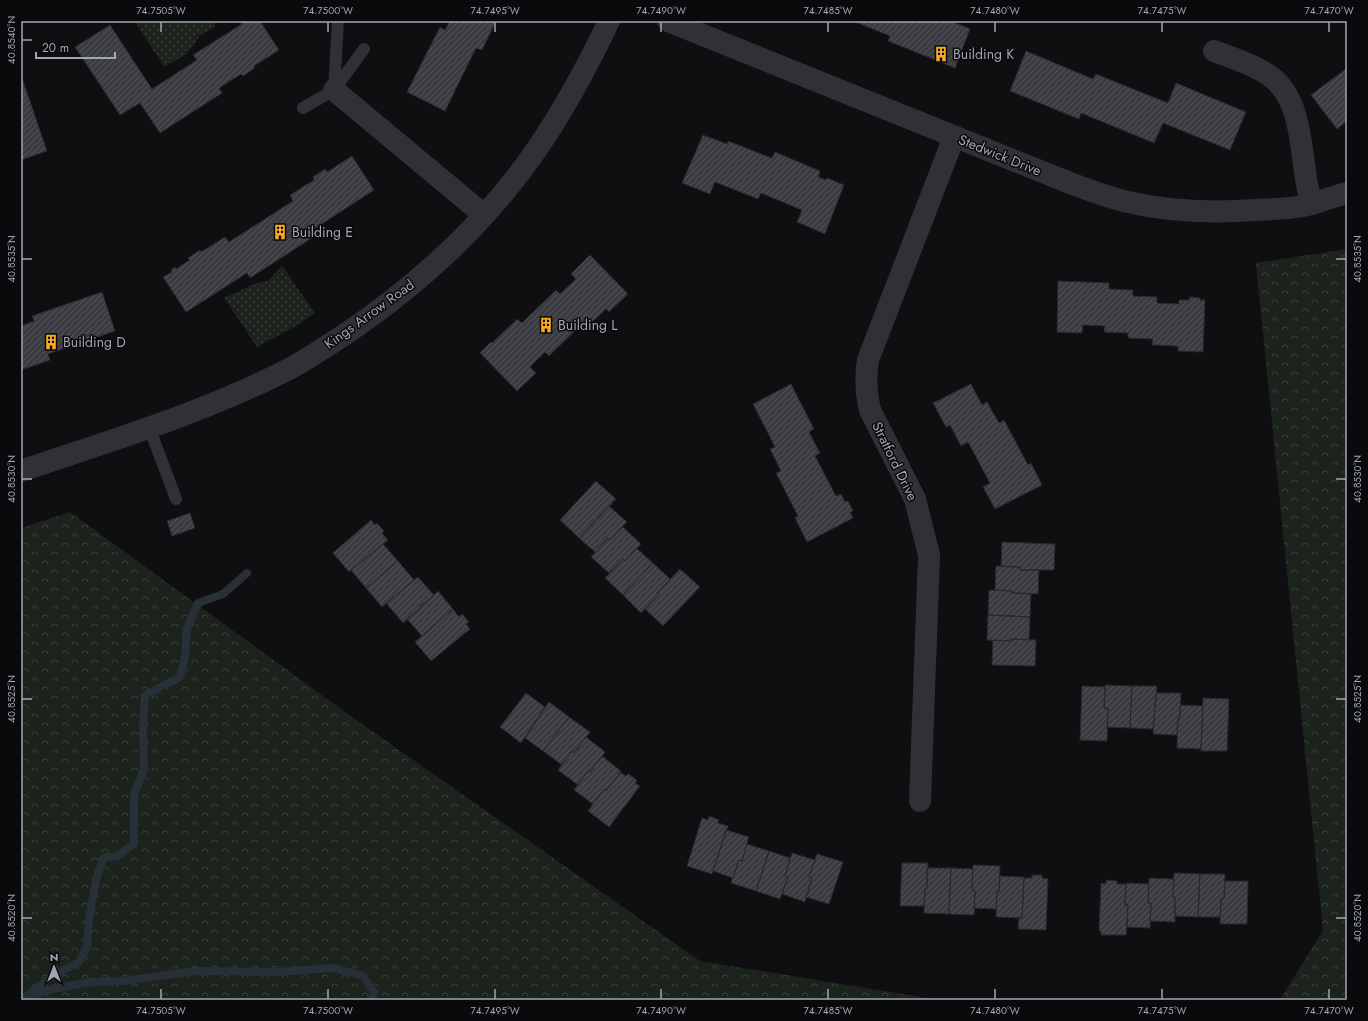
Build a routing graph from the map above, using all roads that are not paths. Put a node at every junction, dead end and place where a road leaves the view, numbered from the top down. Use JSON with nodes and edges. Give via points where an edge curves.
{"nodes":[{"id":1,"x":338,"y":21,"type":"edge"},
{"id":2,"x":609,"y":21,"type":"edge"},
{"id":3,"x":668,"y":21,"type":"edge"},
{"id":4,"x":364,"y":49,"type":"dead end"},
{"id":5,"x":1214,"y":51,"type":"dead end"},
{"id":6,"x":334,"y":90,"type":"junction"},
{"id":7,"x":303,"y":108,"type":"dead end"},
{"id":8,"x":954,"y":137,"type":"junction"},
{"id":9,"x":1347,"y":193,"type":"edge"},
{"id":10,"x":1311,"y":204,"type":"junction"},
{"id":11,"x":484,"y":216,"type":"junction"},
{"id":12,"x":149,"y":427,"type":"junction"},
{"id":13,"x":21,"y":471,"type":"edge"},
{"id":14,"x":176,"y":499,"type":"dead end"},
{"id":15,"x":920,"y":802,"type":"dead end"}],
"edges":[{"from":1,"to":6,"type":"lane"},
{"from":2,"to":11,"type":"street","name":"Kings Arrow Road","via":[[553,124]]},
{"from":3,"to":8,"type":"street","name":"Stedwick Drive"},
{"from":4,"to":6,"type":"lane"},
{"from":5,"to":10,"type":"street","via":[[1258,68],[1271,76],[1281,87],[1293,108],[1298,125]]},
{"from":6,"to":7,"type":"lane"},
{"from":6,"to":11,"type":"street"},
{"from":8,"to":10,"type":"street","name":"Stedwick Drive","via":[[1099,194],[1155,208],[1212,212],[1277,209]]},
{"from":8,"to":15,"type":"street","name":"Stratford Drive","via":[[866,370],[870,410],[915,499],[929,556]]},
{"from":9,"to":10,"type":"street","name":"Stedwick Drive"},
{"from":11,"to":12,"type":"street","name":"Kings Arrow Road","via":[[404,291],[326,347],[256,384]]},
{"from":12,"to":13,"type":"street","name":"Kings Arrow Road"},
{"from":12,"to":14,"type":"lane"}]}
